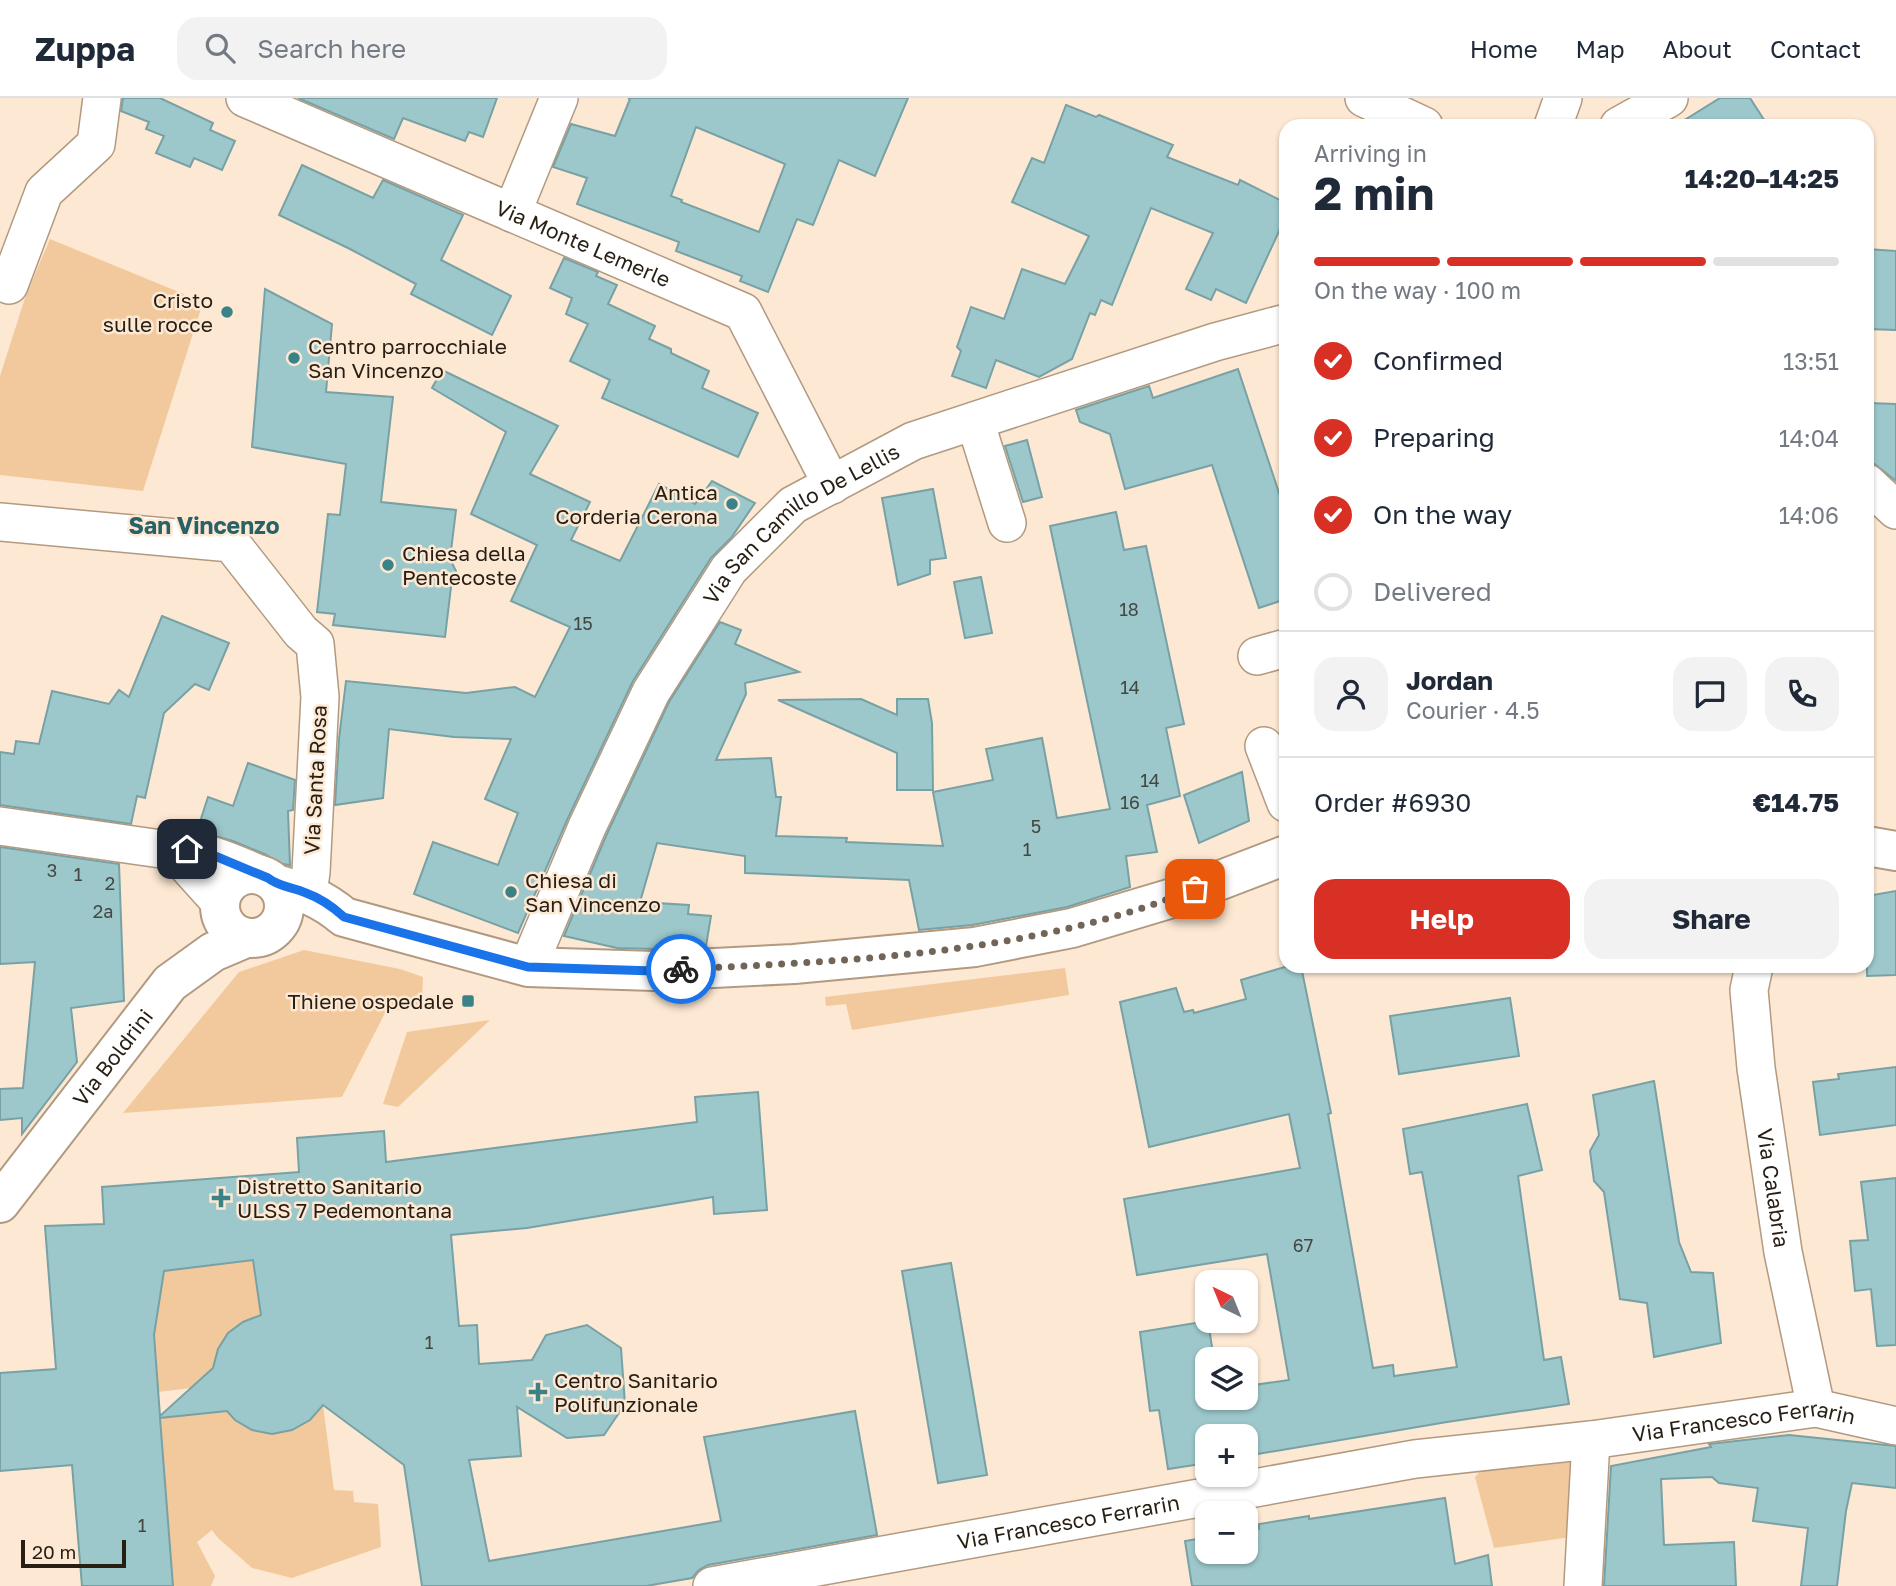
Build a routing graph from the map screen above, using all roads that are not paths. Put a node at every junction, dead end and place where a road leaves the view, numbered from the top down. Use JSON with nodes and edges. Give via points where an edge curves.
{"nodes":[{"id":1,"x":102,"y":98,"type":"edge"},
{"id":2,"x":245,"y":98,"type":"edge"},
{"id":3,"x":559,"y":98,"type":"edge"},
{"id":4,"x":1364,"y":98,"type":"edge"},
{"id":5,"x":1563,"y":98,"type":"edge"},
{"id":6,"x":1669,"y":98,"type":"edge"},
{"id":7,"x":1409,"y":119,"type":"edge"},
{"id":8,"x":1556,"y":119,"type":"edge"},
{"id":9,"x":1632,"y":119,"type":"edge"},
{"id":10,"x":512,"y":213,"type":"junction"},
{"id":11,"x":9,"y":285,"type":"dead end"},
{"id":12,"x":1279,"y":325,"type":"edge"},
{"id":13,"x":975,"y":421,"type":"junction"},
{"id":14,"x":832,"y":485,"type":"junction"},
{"id":15,"x":1874,"y":490,"type":"edge"},
{"id":16,"x":1896,"y":510,"type":"edge"},
{"id":17,"x":0,"y":522,"type":"edge"},
{"id":18,"x":1007,"y":523,"type":"dead end"},
{"id":19,"x":1264,"y":746,"type":"dead end"},
{"id":20,"x":1279,"y":785,"type":"edge"},
{"id":21,"x":0,"y":826,"type":"edge"},
{"id":22,"x":1874,"y":847,"type":"edge"},
{"id":23,"x":168,"y":850,"type":"junction"},
{"id":24,"x":1896,"y":851,"type":"edge"},
{"id":25,"x":1279,"y":858,"type":"edge"},
{"id":26,"x":281,"y":884,"type":"junction"},
{"id":27,"x":220,"y":902,"type":"junction"},
{"id":28,"x":344,"y":917,"type":"junction"},
{"id":29,"x":260,"y":934,"type":"junction"},
{"id":30,"x":528,"y":967,"type":"junction"},
{"id":31,"x":1753,"y":973,"type":"edge"},
{"id":32,"x":0,"y":1203,"type":"edge"},
{"id":33,"x":1816,"y":1408,"type":"junction"},
{"id":34,"x":1896,"y":1426,"type":"edge"},
{"id":35,"x":1591,"y":1440,"type":"junction"},
{"id":36,"x":712,"y":1586,"type":"edge"},
{"id":37,"x":1583,"y":1586,"type":"edge"}],
"edges":[{"from":1,"to":11,"type":"street","via":[[96,144],[44,192]]},
{"from":2,"to":10,"type":"street","name":"Via Monte Lemerle"},
{"from":3,"to":10,"type":"street"},
{"from":4,"to":7,"type":"street"},
{"from":5,"to":8,"type":"street"},
{"from":6,"to":9,"type":"street"},
{"from":10,"to":14,"type":"street","name":"Via Monte Lemerle","via":[[743,312]]},
{"from":12,"to":13,"type":"street","name":"Via San Camillo De Lellis"},
{"from":13,"to":14,"type":"street","name":"Via San Camillo De Lellis","via":[[913,441]]},
{"from":13,"to":18,"type":"street"},
{"from":14,"to":30,"type":"street","name":"Via San Camillo De Lellis","via":[[793,505],[729,569],[715,590],[651,692]]},
{"from":15,"to":16,"type":"street"},
{"from":17,"to":26,"type":"street","name":"Via Santa Rosa","via":[[231,543],[315,644],[320,697]]},
{"from":19,"to":20,"type":"street"},
{"from":21,"to":23,"type":"street"},
{"from":22,"to":24,"type":"street"},
{"from":23,"to":26,"type":"street","via":[[215,856]]},
{"from":23,"to":27,"type":"street"},
{"from":25,"to":30,"type":"street","via":[[1179,896],[1072,928],[975,947],[654,971]]},
{"from":26,"to":27,"type":"street","via":[[248,874],[229,883]]},
{"from":26,"to":28,"type":"street","via":[[330,905]]},
{"from":26,"to":29,"type":"street","via":[[285,902],[280,922]]},
{"from":27,"to":29,"type":"street","via":[[229,929]]},
{"from":28,"to":29,"type":"street","name":"Via Boldrini"},
{"from":28,"to":30,"type":"street"},
{"from":29,"to":32,"type":"street","name":"Via Boldrini","via":[[214,952],[170,984]]},
{"from":31,"to":33,"type":"street","name":"Via Calabria","via":[[1749,990],[1756,1068],[1783,1252]]},
{"from":33,"to":34,"type":"street","name":"Via Francesco Ferrarin"},
{"from":33,"to":35,"type":"street","name":"Via Francesco Ferrarin"},
{"from":35,"to":36,"type":"street","name":"Via Francesco Ferrarin","via":[[1415,1459]]},
{"from":35,"to":37,"type":"street"}]}
